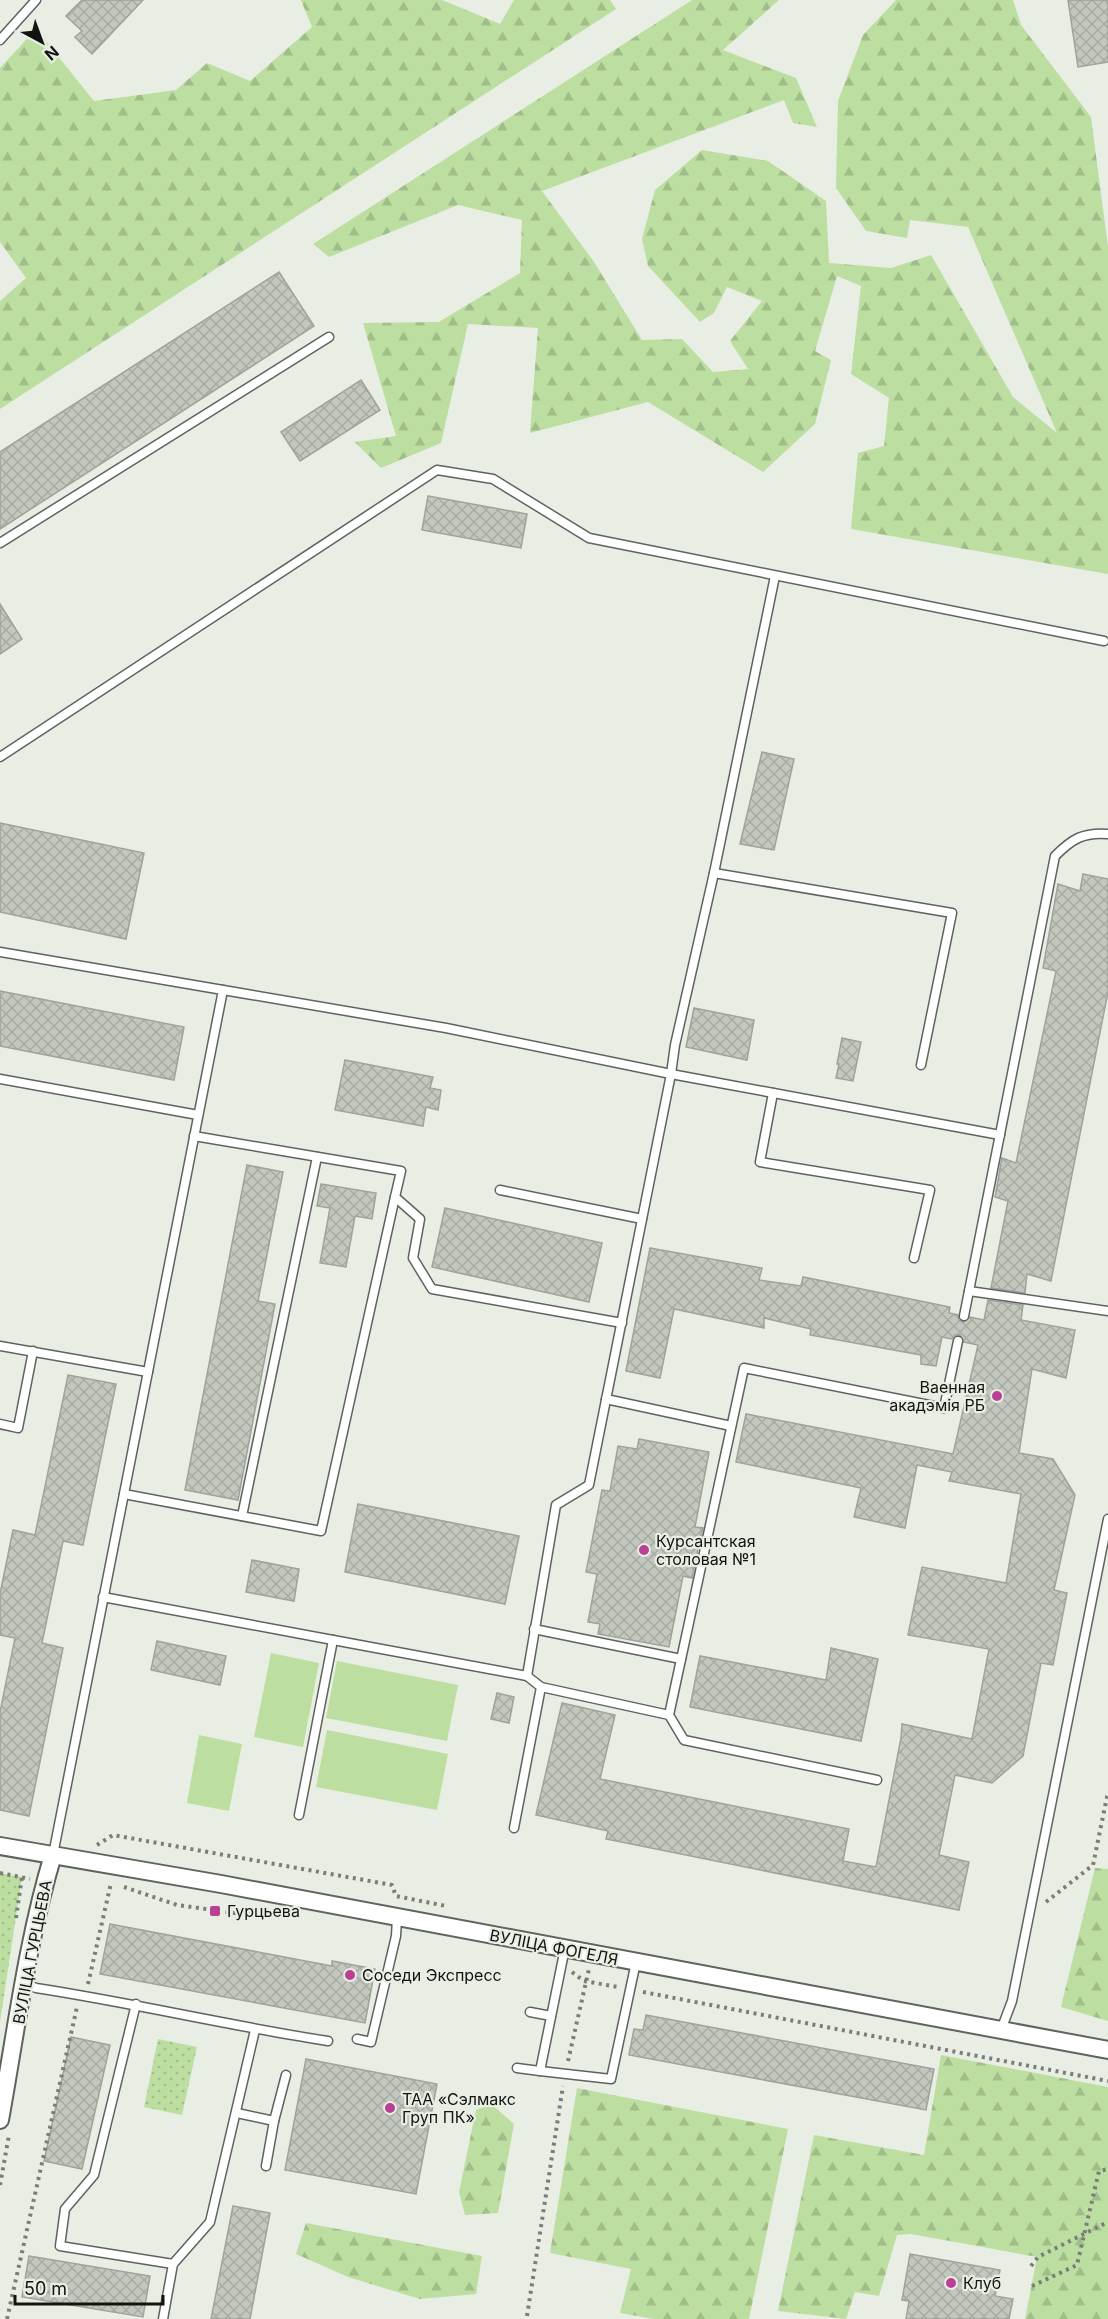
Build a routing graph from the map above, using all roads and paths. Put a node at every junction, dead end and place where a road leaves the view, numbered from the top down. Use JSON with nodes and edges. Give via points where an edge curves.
{"nodes":[{"id":1,"x":36,"y":0,"type":"edge"},
{"id":2,"x":0,"y":40,"type":"edge"},
{"id":3,"x":329,"y":337,"type":"dead end"},
{"id":4,"x":0,"y":543,"type":"edge"},
{"id":5,"x":775,"y":576,"type":"junction"},
{"id":6,"x":1104,"y":641,"type":"dead end"},
{"id":7,"x":0,"y":757,"type":"edge"},
{"id":8,"x":1108,"y":834,"type":"edge"},
{"id":9,"x":714,"y":873,"type":"junction"},
{"id":10,"x":0,"y":952,"type":"edge"},
{"id":11,"x":223,"y":990,"type":"junction"},
{"id":12,"x":921,"y":1065,"type":"dead end"},
{"id":13,"x":671,"y":1074,"type":"junction"},
{"id":14,"x":0,"y":1079,"type":"edge"},
{"id":15,"x":773,"y":1093,"type":"junction"},
{"id":16,"x":198,"y":1115,"type":"junction"},
{"id":17,"x":1000,"y":1135,"type":"junction"},
{"id":18,"x":194,"y":1136,"type":"junction"},
{"id":19,"x":317,"y":1157,"type":"junction"},
{"id":20,"x":500,"y":1190,"type":"dead end"},
{"id":21,"x":394,"y":1197,"type":"junction"},
{"id":22,"x":642,"y":1219,"type":"junction"},
{"id":23,"x":914,"y":1258,"type":"dead end"},
{"id":24,"x":969,"y":1291,"type":"junction"},
{"id":25,"x":1108,"y":1311,"type":"edge"},
{"id":26,"x":964,"y":1316,"type":"dead end"},
{"id":27,"x":622,"y":1323,"type":"junction"},
{"id":28,"x":958,"y":1341,"type":"dead end"},
{"id":29,"x":0,"y":1346,"type":"edge"},
{"id":30,"x":33,"y":1351,"type":"junction"},
{"id":31,"x":148,"y":1372,"type":"junction"},
{"id":32,"x":606,"y":1400,"type":"junction"},
{"id":33,"x":0,"y":1424,"type":"edge"},
{"id":34,"x":731,"y":1426,"type":"junction"},
{"id":35,"x":124,"y":1494,"type":"junction"},
{"id":36,"x":242,"y":1516,"type":"junction"},
{"id":37,"x":1108,"y":1519,"type":"edge"},
{"id":38,"x":103,"y":1597,"type":"junction"},
{"id":39,"x":534,"y":1629,"type":"junction"},
{"id":40,"x":333,"y":1640,"type":"junction"},
{"id":41,"x":681,"y":1659,"type":"junction"},
{"id":42,"x":527,"y":1676,"type":"junction"},
{"id":43,"x":541,"y":1687,"type":"junction"},
{"id":44,"x":669,"y":1715,"type":"junction"},
{"id":45,"x":877,"y":1780,"type":"dead end"},
{"id":46,"x":1108,"y":1792,"type":"edge"},
{"id":47,"x":298,"y":1815,"type":"dead end"},
{"id":48,"x":514,"y":1828,"type":"dead end"},
{"id":49,"x":113,"y":1835,"type":"dead end"},
{"id":50,"x":0,"y":1846,"type":"edge"},
{"id":51,"x":53,"y":1855,"type":"junction"},
{"id":52,"x":0,"y":1872,"type":"edge"},
{"id":53,"x":102,"y":1880,"type":"dead end"},
{"id":54,"x":45,"y":1882,"type":"junction"},
{"id":55,"x":122,"y":1887,"type":"dead end"},
{"id":56,"x":396,"y":1896,"type":"dead end"},
{"id":57,"x":275,"y":1913,"type":"dead end"},
{"id":58,"x":1029,"y":1916,"type":"junction"},
{"id":59,"x":397,"y":1918,"type":"junction"},
{"id":60,"x":563,"y":1957,"type":"junction"},
{"id":61,"x":636,"y":1962,"type":"junction"},
{"id":62,"x":584,"y":1981,"type":"junction"},
{"id":63,"x":24,"y":1983,"type":"junction"},
{"id":64,"x":630,"y":1989,"type":"junction"},
{"id":65,"x":80,"y":1995,"type":"junction"},
{"id":66,"x":136,"y":2004,"type":"junction"},
{"id":67,"x":530,"y":2012,"type":"dead end"},
{"id":68,"x":551,"y":2016,"type":"junction"},
{"id":69,"x":255,"y":2030,"type":"junction"},
{"id":70,"x":1001,"y":2030,"type":"junction"},
{"id":71,"x":357,"y":2039,"type":"dead end"},
{"id":72,"x":328,"y":2041,"type":"dead end"},
{"id":73,"x":1108,"y":2049,"type":"edge"},
{"id":74,"x":517,"y":2068,"type":"dead end"},
{"id":75,"x":540,"y":2071,"type":"junction"},
{"id":76,"x":566,"y":2072,"type":"junction"},
{"id":77,"x":286,"y":2075,"type":"dead end"},
{"id":78,"x":1108,"y":2081,"type":"edge"},
{"id":79,"x":237,"y":2113,"type":"junction"},
{"id":80,"x":0,"y":2120,"type":"edge"},
{"id":81,"x":274,"y":2121,"type":"junction"},
{"id":82,"x":266,"y":2166,"type":"dead end"},
{"id":83,"x":1108,"y":2169,"type":"edge"},
{"id":84,"x":1108,"y":2222,"type":"edge"},
{"id":85,"x":1084,"y":2234,"type":"junction"},
{"id":86,"x":173,"y":2264,"type":"junction"},
{"id":87,"x":1031,"y":2266,"type":"dead end"},
{"id":88,"x":1032,"y":2286,"type":"dead end"},
{"id":89,"x":527,"y":2316,"type":"dead end"},
{"id":90,"x":7,"y":2319,"type":"edge"},
{"id":91,"x":163,"y":2319,"type":"edge"}],
"edges":[{"from":1,"to":2,"type":"lane"},
{"from":3,"to":4,"type":"lane"},
{"from":5,"to":6,"type":"lane"},
{"from":5,"to":7,"type":"lane","via":[[589,538],[493,479],[437,470]]},
{"from":5,"to":9,"type":"lane"},
{"from":8,"to":17,"type":"lane","via":[[1093,833],[1071,840],[1055,856]]},
{"from":9,"to":12,"type":"lane","via":[[952,913]]},
{"from":9,"to":13,"type":"lane"},
{"from":10,"to":11,"type":"lane"},
{"from":11,"to":13,"type":"lane","via":[[446,1028]]},
{"from":11,"to":16,"type":"lane"},
{"from":13,"to":15,"type":"lane"},
{"from":13,"to":22,"type":"lane"},
{"from":14,"to":16,"type":"lane"},
{"from":15,"to":17,"type":"lane"},
{"from":15,"to":23,"type":"lane","via":[[760,1162],[930,1190]]},
{"from":16,"to":18,"type":"lane"},
{"from":17,"to":24,"type":"lane"},
{"from":18,"to":19,"type":"lane"},
{"from":18,"to":31,"type":"lane"},
{"from":19,"to":21,"type":"lane","via":[[401,1171]]},
{"from":19,"to":36,"type":"lane"},
{"from":20,"to":22,"type":"lane"},
{"from":21,"to":27,"type":"lane","via":[[420,1219],[413,1258],[432,1289]]},
{"from":21,"to":36,"type":"lane","via":[[321,1531]]},
{"from":22,"to":27,"type":"lane"},
{"from":24,"to":25,"type":"lane"},
{"from":24,"to":26,"type":"lane"},
{"from":27,"to":32,"type":"lane"},
{"from":28,"to":34,"type":"lane","via":[[944,1408],[744,1368]]},
{"from":29,"to":30,"type":"lane"},
{"from":30,"to":31,"type":"lane"},
{"from":30,"to":33,"type":"lane","via":[[18,1428]]},
{"from":31,"to":35,"type":"lane"},
{"from":32,"to":34,"type":"lane"},
{"from":32,"to":39,"type":"lane","via":[[589,1485],[556,1505]]},
{"from":34,"to":41,"type":"lane"},
{"from":35,"to":36,"type":"lane"},
{"from":35,"to":38,"type":"lane"},
{"from":37,"to":58,"type":"lane"},
{"from":38,"to":40,"type":"lane"},
{"from":38,"to":51,"type":"lane"},
{"from":39,"to":41,"type":"lane"},
{"from":39,"to":42,"type":"lane"},
{"from":40,"to":42,"type":"lane"},
{"from":40,"to":47,"type":"lane"},
{"from":41,"to":44,"type":"lane"},
{"from":42,"to":43,"type":"lane"},
{"from":43,"to":44,"type":"lane"},
{"from":43,"to":48,"type":"lane"},
{"from":44,"to":45,"type":"lane","via":[[684,1740]]},
{"from":46,"to":58,"type":"path","via":[[1093,1865]]},
{"from":49,"to":56,"type":"path","via":[[392,1885]]},
{"from":50,"to":51,"type":"street","name":"ВУЛІЦА ФОГЕЛЯ"},
{"from":51,"to":54,"type":"street","name":"ВУЛІЦА ГУРЦЬЕВА"},
{"from":51,"to":59,"type":"street","name":"ВУЛІЦА ФОГЕЛЯ"},
{"from":52,"to":54,"type":"path"},
{"from":53,"to":65,"type":"path","via":[[111,1883],[90,1981]]},
{"from":54,"to":63,"type":"street","name":"ВУЛІЦА ГУРЦЬЕВА"},
{"from":55,"to":57,"type":"path","via":[[177,1905],[242,1914]]},
{"from":58,"to":70,"type":"lane","via":[[1012,2001]]},
{"from":59,"to":60,"type":"street","name":"ВУЛІЦА ФОГЕЛЯ"},
{"from":59,"to":71,"type":"lane","via":[[371,2042]]},
{"from":60,"to":61,"type":"street","name":"ВУЛІЦА ФОГЕЛЯ"},
{"from":60,"to":62,"type":"path"},
{"from":60,"to":68,"type":"lane"},
{"from":61,"to":64,"type":"lane"},
{"from":61,"to":70,"type":"street","name":"ВУЛІЦА ФОГЕЛЯ"},
{"from":62,"to":64,"type":"path"},
{"from":62,"to":76,"type":"path"},
{"from":63,"to":65,"type":"lane"},
{"from":63,"to":80,"type":"street","name":"ВУЛІЦА ГУРЦЬЕВА"},
{"from":64,"to":76,"type":"lane","via":[[611,2079]]},
{"from":64,"to":78,"type":"path"},
{"from":65,"to":66,"type":"lane"},
{"from":65,"to":90,"type":"path"},
{"from":66,"to":69,"type":"lane"},
{"from":66,"to":86,"type":"lane","via":[[94,2175],[65,2210],[60,2246]]},
{"from":67,"to":68,"type":"lane"},
{"from":68,"to":75,"type":"lane"},
{"from":69,"to":72,"type":"lane"},
{"from":69,"to":79,"type":"lane"},
{"from":70,"to":73,"type":"street","name":"ВУЛІЦА ФОГЕЛЯ"},
{"from":74,"to":75,"type":"lane"},
{"from":75,"to":76,"type":"lane"},
{"from":76,"to":89,"type":"path"},
{"from":77,"to":81,"type":"lane"},
{"from":79,"to":81,"type":"lane"},
{"from":79,"to":86,"type":"lane","via":[[210,2222]]},
{"from":81,"to":82,"type":"lane"},
{"from":83,"to":85,"type":"path","via":[[1099,2171]]},
{"from":84,"to":85,"type":"path"},
{"from":85,"to":87,"type":"path","via":[[1038,2257]]},
{"from":85,"to":88,"type":"path","via":[[1077,2265]]},
{"from":86,"to":91,"type":"lane"}]}
